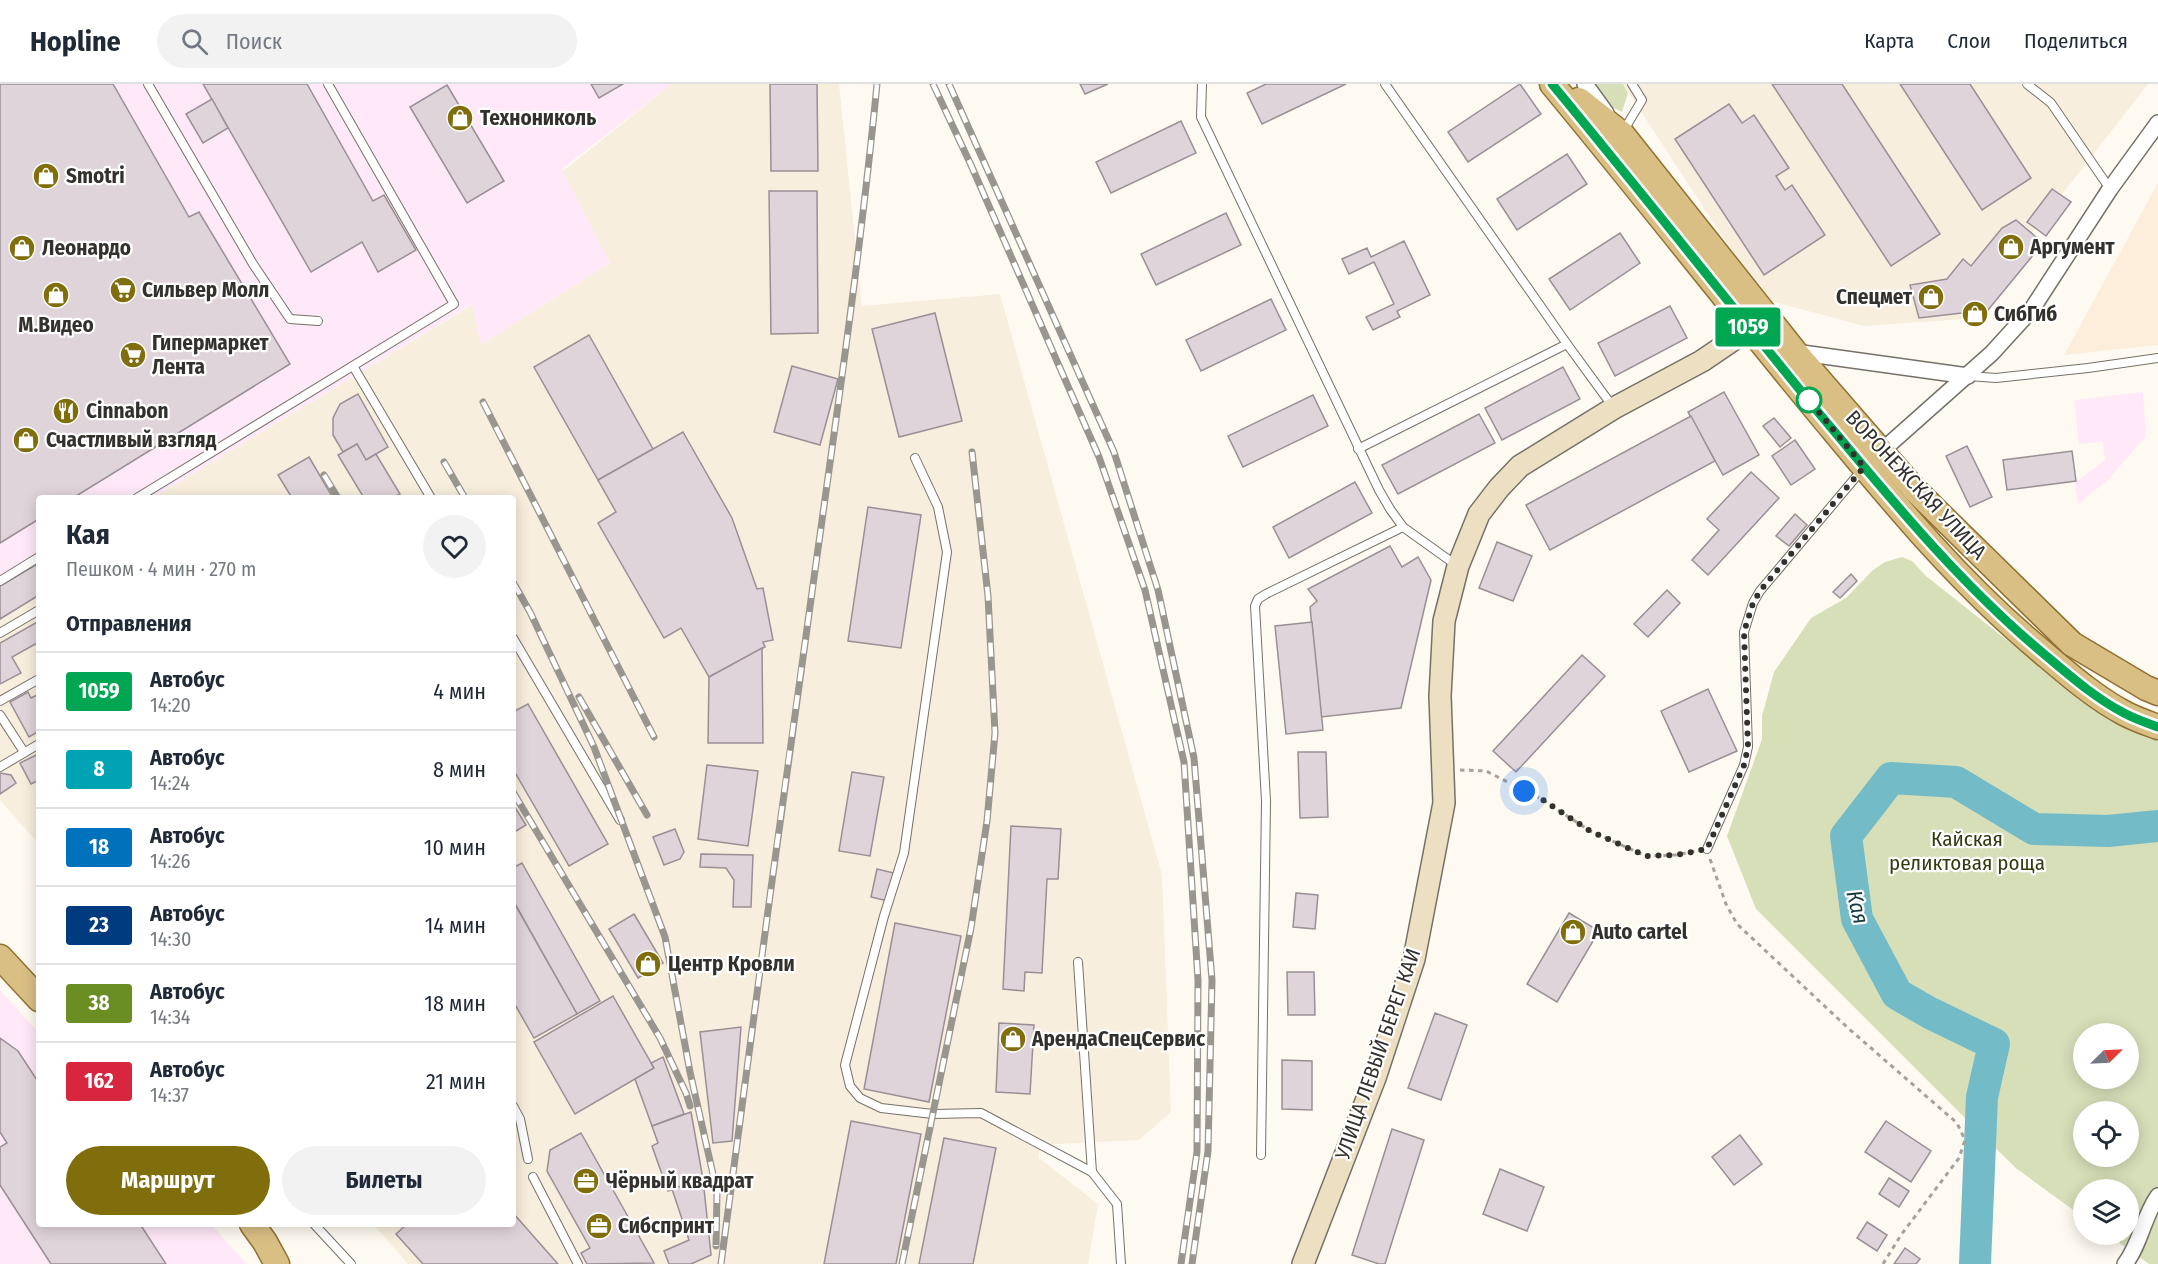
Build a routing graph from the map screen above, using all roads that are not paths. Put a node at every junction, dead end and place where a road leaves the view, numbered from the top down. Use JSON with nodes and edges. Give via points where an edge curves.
{"nodes":[{"id":1,"x":148,"y":84,"type":"edge"},
{"id":2,"x":328,"y":84,"type":"edge"},
{"id":3,"x":1202,"y":84,"type":"edge"},
{"id":4,"x":1385,"y":84,"type":"edge"},
{"id":5,"x":1552,"y":84,"type":"edge"},
{"id":6,"x":1559,"y":84,"type":"edge"},
{"id":7,"x":1585,"y":84,"type":"edge"},
{"id":8,"x":1632,"y":84,"type":"edge"},
{"id":9,"x":2027,"y":84,"type":"edge"},
{"id":10,"x":2158,"y":123,"type":"edge"},
{"id":11,"x":1622,"y":134,"type":"junction"},
{"id":12,"x":2110,"y":189,"type":"junction"},
{"id":13,"x":318,"y":321,"type":"dead end"},
{"id":14,"x":1757,"y":322,"type":"junction"},
{"id":15,"x":1567,"y":344,"type":"junction"},
{"id":16,"x":1795,"y":352,"type":"junction"},
{"id":17,"x":2158,"y":358,"type":"edge"},
{"id":18,"x":353,"y":366,"type":"junction"},
{"id":19,"x":1968,"y":376,"type":"junction"},
{"id":20,"x":1614,"y":408,"type":"junction"},
{"id":21,"x":1358,"y":449,"type":"junction"},
{"id":22,"x":915,"y":458,"type":"dead end"},
{"id":23,"x":1873,"y":459,"type":"junction"},
{"id":24,"x":143,"y":495,"type":"edge"},
{"id":25,"x":429,"y":495,"type":"edge"},
{"id":26,"x":1403,"y":526,"type":"junction"},
{"id":27,"x":36,"y":559,"type":"edge"},
{"id":28,"x":1458,"y":566,"type":"junction"},
{"id":29,"x":0,"y":580,"type":"edge"},
{"id":30,"x":36,"y":612,"type":"edge"},
{"id":31,"x":0,"y":633,"type":"edge"},
{"id":32,"x":516,"y":643,"type":"edge"},
{"id":33,"x":36,"y":681,"type":"edge"},
{"id":34,"x":2158,"y":693,"type":"edge"},
{"id":35,"x":0,"y":700,"type":"edge"},
{"id":36,"x":0,"y":715,"type":"edge"},
{"id":37,"x":2158,"y":727,"type":"edge"},
{"id":38,"x":36,"y":746,"type":"edge"},
{"id":39,"x":24,"y":752,"type":"junction"},
{"id":40,"x":0,"y":767,"type":"edge"},
{"id":41,"x":620,"y":820,"type":"dead end"},
{"id":42,"x":1707,"y":849,"type":"road end"},
{"id":43,"x":0,"y":957,"type":"edge"},
{"id":44,"x":1078,"y":962,"type":"dead end"},
{"id":45,"x":36,"y":996,"type":"edge"},
{"id":46,"x":516,"y":1112,"type":"edge"},
{"id":47,"x":1261,"y":1155,"type":"dead end"},
{"id":48,"x":528,"y":1159,"type":"dead end"},
{"id":49,"x":1092,"y":1172,"type":"junction"},
{"id":50,"x":533,"y":1177,"type":"dead end"},
{"id":51,"x":2158,"y":1196,"type":"edge"},
{"id":52,"x":317,"y":1227,"type":"edge"},
{"id":53,"x":259,"y":1233,"type":"edge"},
{"id":54,"x":277,"y":1264,"type":"edge"},
{"id":55,"x":284,"y":1264,"type":"edge"},
{"id":56,"x":351,"y":1264,"type":"edge"},
{"id":57,"x":578,"y":1264,"type":"edge"},
{"id":58,"x":1120,"y":1264,"type":"edge"},
{"id":59,"x":1303,"y":1264,"type":"edge"},
{"id":60,"x":2125,"y":1264,"type":"edge"}],
"edges":[{"from":1,"to":13,"type":"lane","via":[[253,264],[291,319]]},
{"from":2,"to":18,"type":"lane","via":[[454,304]]},
{"from":3,"to":21,"type":"lane","via":[[1201,117]]},
{"from":4,"to":15,"type":"lane"},
{"from":5,"to":14,"type":"main road","name":"ВОРОНЕЖСКАЯ УЛИЦА"},
{"from":6,"to":11,"type":"main road","name":"ВОРОНЕЖСКАЯ УЛИЦА"},
{"from":7,"to":11,"type":"street"},
{"from":8,"to":11,"type":"lane","via":[[1642,100]]},
{"from":9,"to":12,"type":"lane","via":[[2051,103]]},
{"from":10,"to":12,"type":"street"},
{"from":11,"to":14,"type":"main road","name":"ВОРОНЕЖСКАЯ УЛИЦА"},
{"from":12,"to":19,"type":"street","via":[[2032,309]]},
{"from":14,"to":16,"type":"main road","name":"ВОРОНЕЖСКАЯ УЛИЦА"},
{"from":14,"to":20,"type":"street","name":"УЛИЦА ЛЕВЫЙ БЕРЕГ КАИ","via":[[1702,361]]},
{"from":14,"to":23,"type":"main road","name":"ВОРОНЕЖСКАЯ УЛИЦА"},
{"from":15,"to":20,"type":"lane"},
{"from":15,"to":21,"type":"lane"},
{"from":16,"to":19,"type":"street"},
{"from":16,"to":23,"type":"main road","name":"ВОРОНЕЖСКАЯ УЛИЦА"},
{"from":17,"to":19,"type":"lane","via":[[1996,378]]},
{"from":18,"to":24,"type":"lane"},
{"from":18,"to":25,"type":"lane"},
{"from":19,"to":23,"type":"street"},
{"from":20,"to":28,"type":"street","name":"УЛИЦА ЛЕВЫЙ БЕРЕГ КАИ","via":[[1520,466],[1479,514]]},
{"from":21,"to":26,"type":"lane"},
{"from":22,"to":49,"type":"lane","via":[[938,507],[947,552],[904,853],[845,1065],[850,1086],[860,1098],[881,1108],[933,1114],[981,1113]]},
{"from":23,"to":34,"type":"main road","name":"ВОРОНЕЖСКАЯ УЛИЦА","via":[[1915,490],[2072,644]]},
{"from":23,"to":37,"type":"main road","name":"ВОРОНЕЖСКАЯ УЛИЦА","via":[[1953,569],[2012,627],[2079,683],[2124,713]]},
{"from":23,"to":42,"type":"lane","via":[[1753,603],[1744,632],[1748,747],[1744,765]]},
{"from":26,"to":28,"type":"lane"},
{"from":26,"to":47,"type":"lane","via":[[1266,594],[1255,606],[1266,801]]},
{"from":27,"to":29,"type":"lane"},
{"from":28,"to":59,"type":"street","name":"УЛИЦА ЛЕВЫЙ БЕРЕГ КАИ","via":[[1444,621],[1440,696],[1444,803],[1414,959],[1375,1078]]},
{"from":30,"to":31,"type":"lane"},
{"from":32,"to":41,"type":"lane"},
{"from":33,"to":35,"type":"lane"},
{"from":36,"to":39,"type":"lane"},
{"from":38,"to":39,"type":"lane"},
{"from":39,"to":40,"type":"lane"},
{"from":43,"to":45,"type":"main road"},
{"from":44,"to":49,"type":"lane"},
{"from":46,"to":48,"type":"lane"},
{"from":49,"to":58,"type":"lane","via":[[1117,1204]]},
{"from":50,"to":57,"type":"lane"},
{"from":51,"to":60,"type":"street"},
{"from":52,"to":56,"type":"lane"},
{"from":53,"to":54,"type":"main road"},
{"from":53,"to":55,"type":"street"}]}
